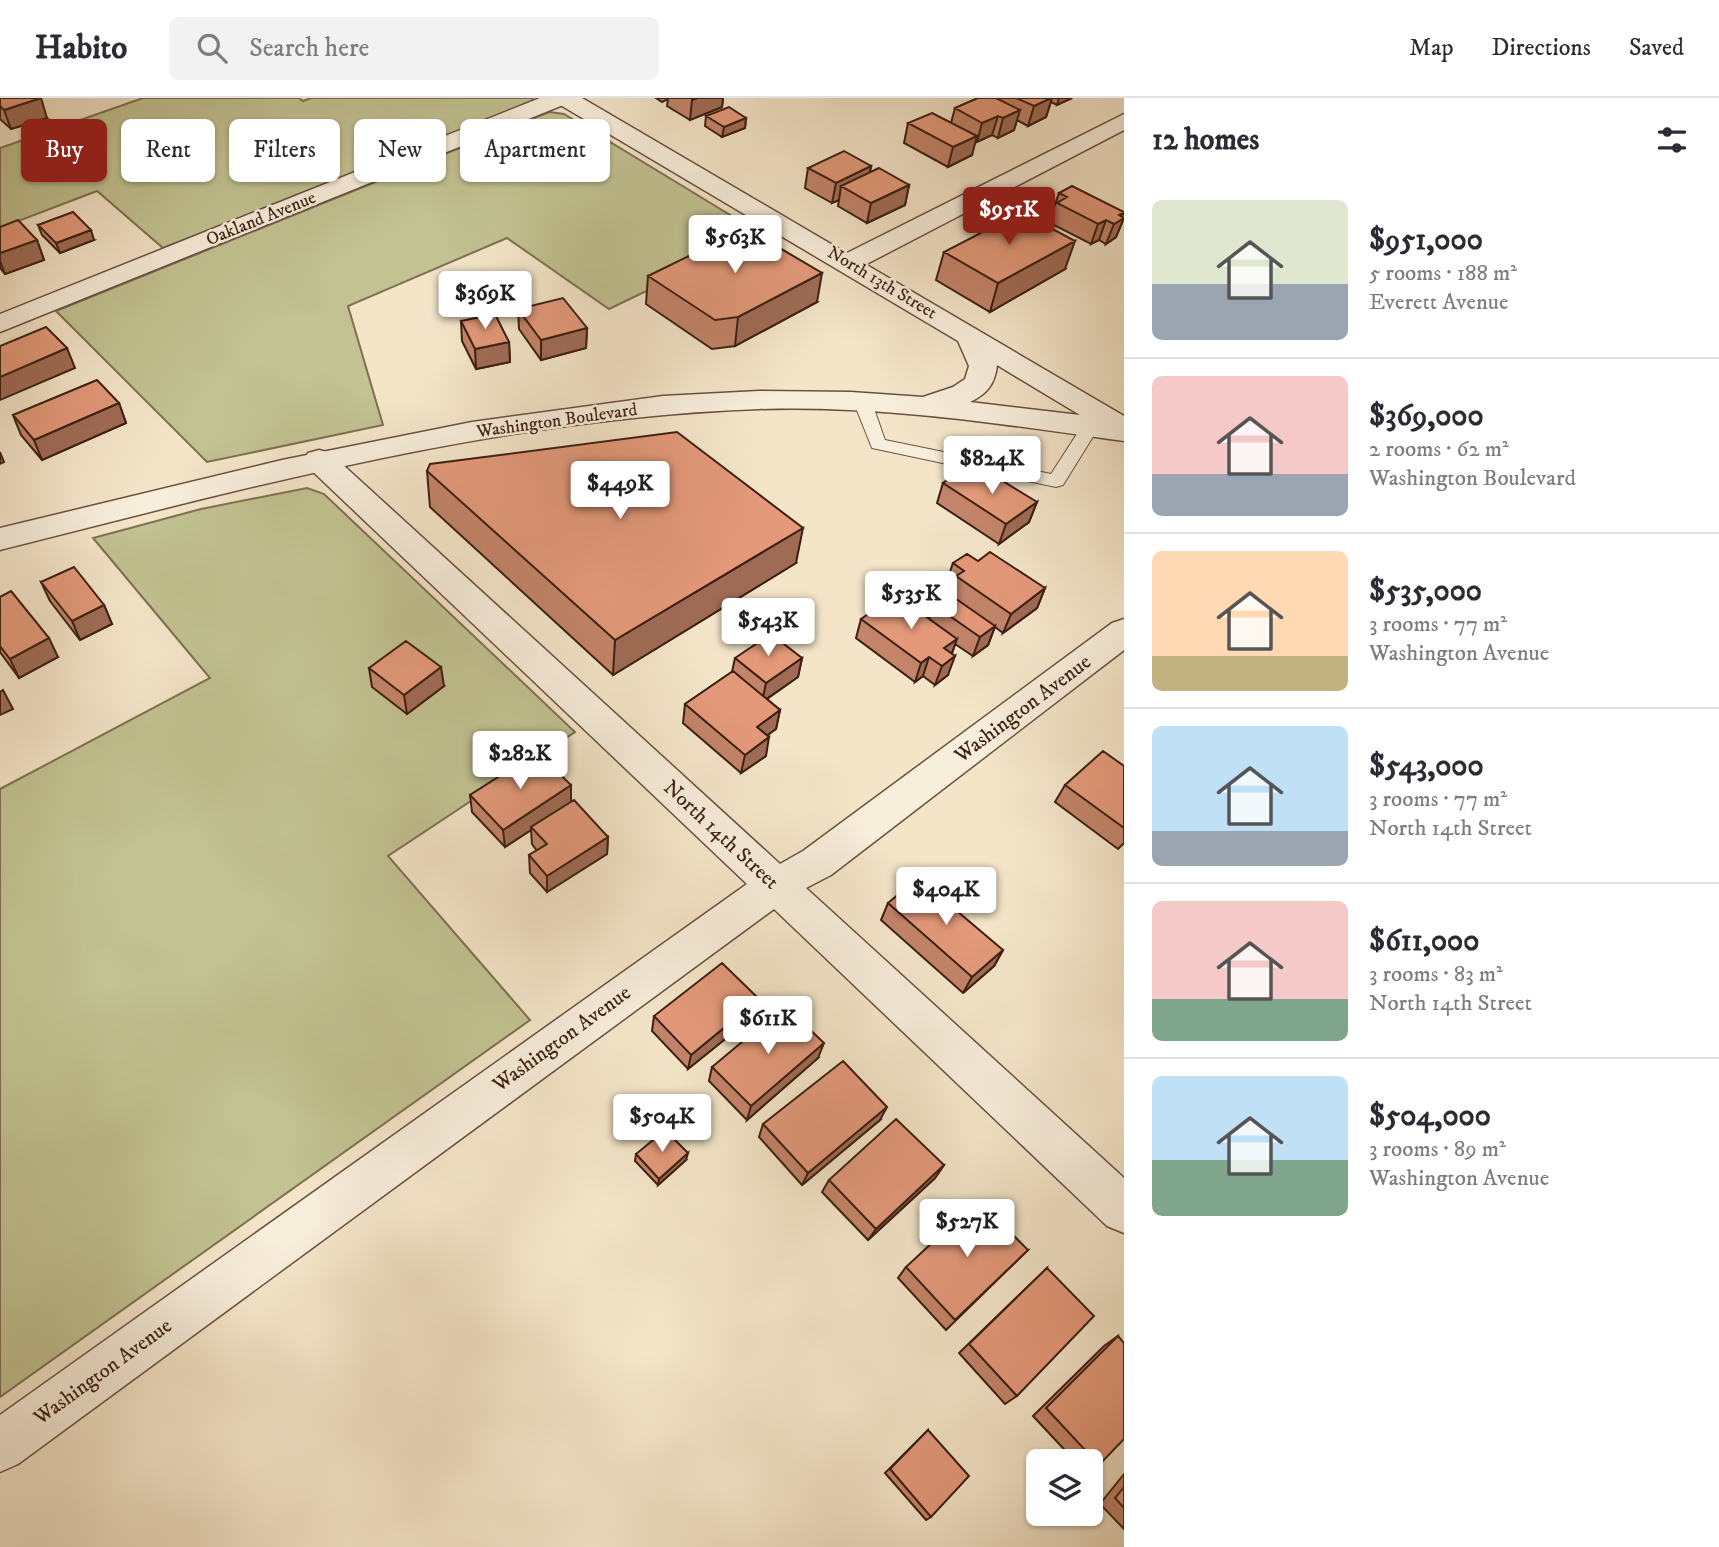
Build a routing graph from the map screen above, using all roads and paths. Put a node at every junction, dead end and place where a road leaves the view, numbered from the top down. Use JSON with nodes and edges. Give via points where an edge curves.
{"nodes":[{"id":1,"x":563,"y":98,"type":"edge"},
{"id":2,"x":1124,"y":121,"type":"edge"},
{"id":3,"x":848,"y":262,"type":"junction"},
{"id":4,"x":0,"y":324,"type":"edge"},
{"id":5,"x":970,"y":336,"type":"junction"},
{"id":6,"x":863,"y":403,"type":"junction"},
{"id":7,"x":926,"y":405,"type":"junction"},
{"id":8,"x":1090,"y":427,"type":"junction"},
{"id":9,"x":1124,"y":430,"type":"edge"},
{"id":10,"x":319,"y":460,"type":"junction"},
{"id":11,"x":0,"y":539,"type":"edge"},
{"id":12,"x":1124,"y":632,"type":"edge"},
{"id":13,"x":775,"y":886,"type":"junction"},
{"id":14,"x":1124,"y":1210,"type":"edge"},
{"id":15,"x":0,"y":1446,"type":"edge"}],
"edges":[{"from":1,"to":3,"type":"street","name":"North 13th Street"},
{"from":1,"to":4,"type":"street","name":"Oakland Avenue"},
{"from":2,"to":3,"type":"street"},
{"from":3,"to":5,"type":"street","name":"North 13th Street"},
{"from":5,"to":7,"type":"street","via":[[983,366],[979,383],[963,394]]},
{"from":5,"to":9,"type":"street","name":"North 13th Street"},
{"from":6,"to":7,"type":"street","name":"Washington Boulevard"},
{"from":6,"to":8,"type":"lane","via":[[878,443],[1056,481]]},
{"from":6,"to":10,"type":"street","name":"Washington Boulevard","via":[[760,400],[586,413]]},
{"from":7,"to":8,"type":"street","name":"Washington Boulevard"},
{"from":8,"to":9,"type":"street","name":"Washington Boulevard"},
{"from":10,"to":11,"type":"street","name":"Washington Boulevard"},
{"from":10,"to":13,"type":"street","name":"North 14th Street"},
{"from":12,"to":13,"type":"street","name":"Washington Avenue","via":[[817,863]]},
{"from":13,"to":14,"type":"street","name":"North 14th Street"},
{"from":13,"to":15,"type":"street","name":"Washington Avenue"}]}
